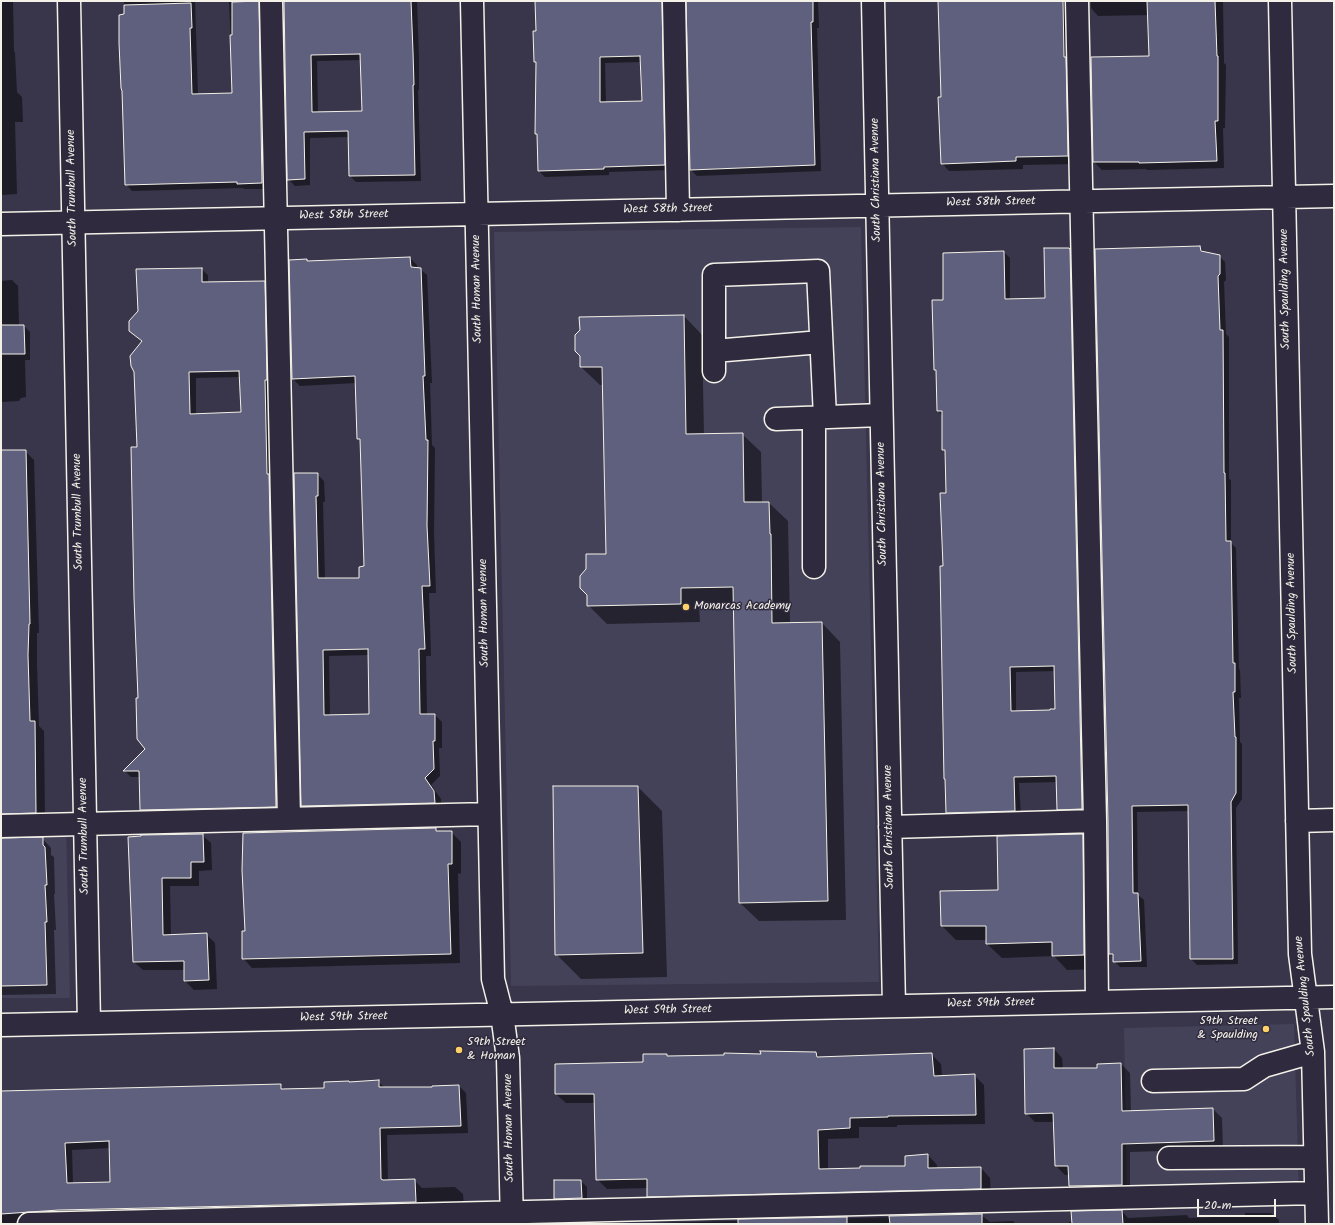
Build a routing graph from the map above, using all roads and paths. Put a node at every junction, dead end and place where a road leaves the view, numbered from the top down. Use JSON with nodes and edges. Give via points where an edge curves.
{"nodes":[{"id":1,"x":69,"y":1,"type":"edge"},
{"id":2,"x":271,"y":1,"type":"edge"},
{"id":3,"x":472,"y":1,"type":"edge"},
{"id":4,"x":674,"y":1,"type":"edge"},
{"id":5,"x":873,"y":1,"type":"edge"},
{"id":6,"x":1077,"y":1,"type":"edge"},
{"id":7,"x":1280,"y":1,"type":"edge"},
{"id":8,"x":1334,"y":196,"type":"edge"},
{"id":9,"x":1284,"y":197,"type":"junction"},
{"id":10,"x":1081,"y":201,"type":"junction"},
{"id":11,"x":877,"y":205,"type":"junction"},
{"id":12,"x":678,"y":210,"type":"junction"},
{"id":13,"x":476,"y":214,"type":"junction"},
{"id":14,"x":277,"y":218,"type":"junction"},
{"id":15,"x":73,"y":222,"type":"junction"},
{"id":16,"x":1,"y":224,"type":"edge"},
{"id":17,"x":821,"y":342,"type":"junction"},
{"id":18,"x":881,"y":415,"type":"junction"},
{"id":19,"x":819,"y":418,"type":"junction"},
{"id":20,"x":776,"y":419,"type":"dead end"},
{"id":21,"x":814,"y":567,"type":"dead end"},
{"id":22,"x":489,"y":814,"type":"junction"},
{"id":23,"x":290,"y":819,"type":"junction"},
{"id":24,"x":1334,"y":820,"type":"edge"},
{"id":25,"x":1096,"y":821,"type":"junction"},
{"id":26,"x":1297,"y":821,"type":"junction"},
{"id":27,"x":85,"y":824,"type":"junction"},
{"id":28,"x":1,"y":826,"type":"edge"},
{"id":29,"x":890,"y":826,"type":"junction"},
{"id":30,"x":1306,"y":997,"type":"junction"},
{"id":31,"x":1334,"y":997,"type":"edge"},
{"id":32,"x":1097,"y":1002,"type":"junction"},
{"id":33,"x":894,"y":1006,"type":"junction"},
{"id":34,"x":502,"y":1014,"type":"junction"},
{"id":35,"x":88,"y":1023,"type":"junction"},
{"id":36,"x":1,"y":1025,"type":"edge"},
{"id":37,"x":1313,"y":1052,"type":"junction"},
{"id":38,"x":1153,"y":1081,"type":"dead end"},
{"id":39,"x":1316,"y":1157,"type":"junction"},
{"id":40,"x":1169,"y":1158,"type":"dead end"},
{"id":41,"x":1316,"y":1193,"type":"junction"},
{"id":42,"x":512,"y":1218,"type":"edge"},
{"id":43,"x":29,"y":1224,"type":"edge"},
{"id":44,"x":1317,"y":1224,"type":"edge"}],
"edges":[{"from":1,"to":15,"type":"street","name":"South Trumbull Avenue"},
{"from":2,"to":14,"type":"street"},
{"from":3,"to":13,"type":"street","name":"South Homan Avenue"},
{"from":4,"to":12,"type":"street"},
{"from":5,"to":11,"type":"street","name":"South Christiana Avenue"},
{"from":6,"to":10,"type":"street"},
{"from":7,"to":9,"type":"street","name":"South Spaulding Avenue"},
{"from":8,"to":9,"type":"street","name":"West 58th Street"},
{"from":9,"to":10,"type":"street","name":"West 58th Street"},
{"from":9,"to":26,"type":"street","name":"South Spaulding Avenue"},
{"from":10,"to":11,"type":"street","name":"West 58th Street"},
{"from":10,"to":25,"type":"street"},
{"from":11,"to":12,"type":"street","name":"West 58th Street"},
{"from":11,"to":18,"type":"street","name":"South Christiana Avenue"},
{"from":12,"to":13,"type":"street","name":"West 58th Street"},
{"from":13,"to":14,"type":"street","name":"West 58th Street"},
{"from":13,"to":22,"type":"street","name":"South Homan Avenue"},
{"from":14,"to":15,"type":"street","name":"West 58th Street"},
{"from":14,"to":23,"type":"street"},
{"from":15,"to":16,"type":"street","name":"West 58th Street"},
{"from":15,"to":27,"type":"street","name":"South Trumbull Avenue"},
{"from":17,"to":17,"type":"street","via":[[714,361],[714,275],[818,271]]},
{"from":17,"to":19,"type":"street"},
{"from":18,"to":19,"type":"street"},
{"from":18,"to":29,"type":"street","name":"South Christiana Avenue"},
{"from":19,"to":20,"type":"street"},
{"from":19,"to":21,"type":"street"},
{"from":22,"to":23,"type":"street"},
{"from":22,"to":34,"type":"street","name":"South Homan Avenue","via":[[493,979]]},
{"from":23,"to":27,"type":"street"},
{"from":24,"to":26,"type":"street"},
{"from":25,"to":29,"type":"street"},
{"from":25,"to":32,"type":"street"},
{"from":26,"to":30,"type":"street","name":"South Spaulding Avenue","via":[[1300,954]]},
{"from":27,"to":28,"type":"street"},
{"from":27,"to":35,"type":"street","name":"South Trumbull Avenue"},
{"from":29,"to":33,"type":"street","name":"South Christiana Avenue"},
{"from":30,"to":31,"type":"street","name":"West 59th Street"},
{"from":30,"to":32,"type":"street","name":"West 59th Street"},
{"from":30,"to":37,"type":"street","name":"South Spaulding Avenue"},
{"from":32,"to":33,"type":"street","name":"West 59th Street"},
{"from":33,"to":34,"type":"street","name":"West 59th Street"},
{"from":34,"to":35,"type":"street","name":"West 59th Street"},
{"from":34,"to":42,"type":"street","name":"South Homan Avenue","via":[[508,1058]]},
{"from":35,"to":36,"type":"street","name":"West 59th Street"},
{"from":37,"to":38,"type":"street","via":[[1264,1066],[1244,1079]]},
{"from":37,"to":39,"type":"street","name":"South Spaulding Avenue"},
{"from":39,"to":40,"type":"street"},
{"from":39,"to":41,"type":"street","name":"South Spaulding Avenue"},
{"from":41,"to":42,"type":"street"},
{"from":41,"to":44,"type":"street","name":"South Spaulding Avenue"},
{"from":42,"to":43,"type":"street"}]}
